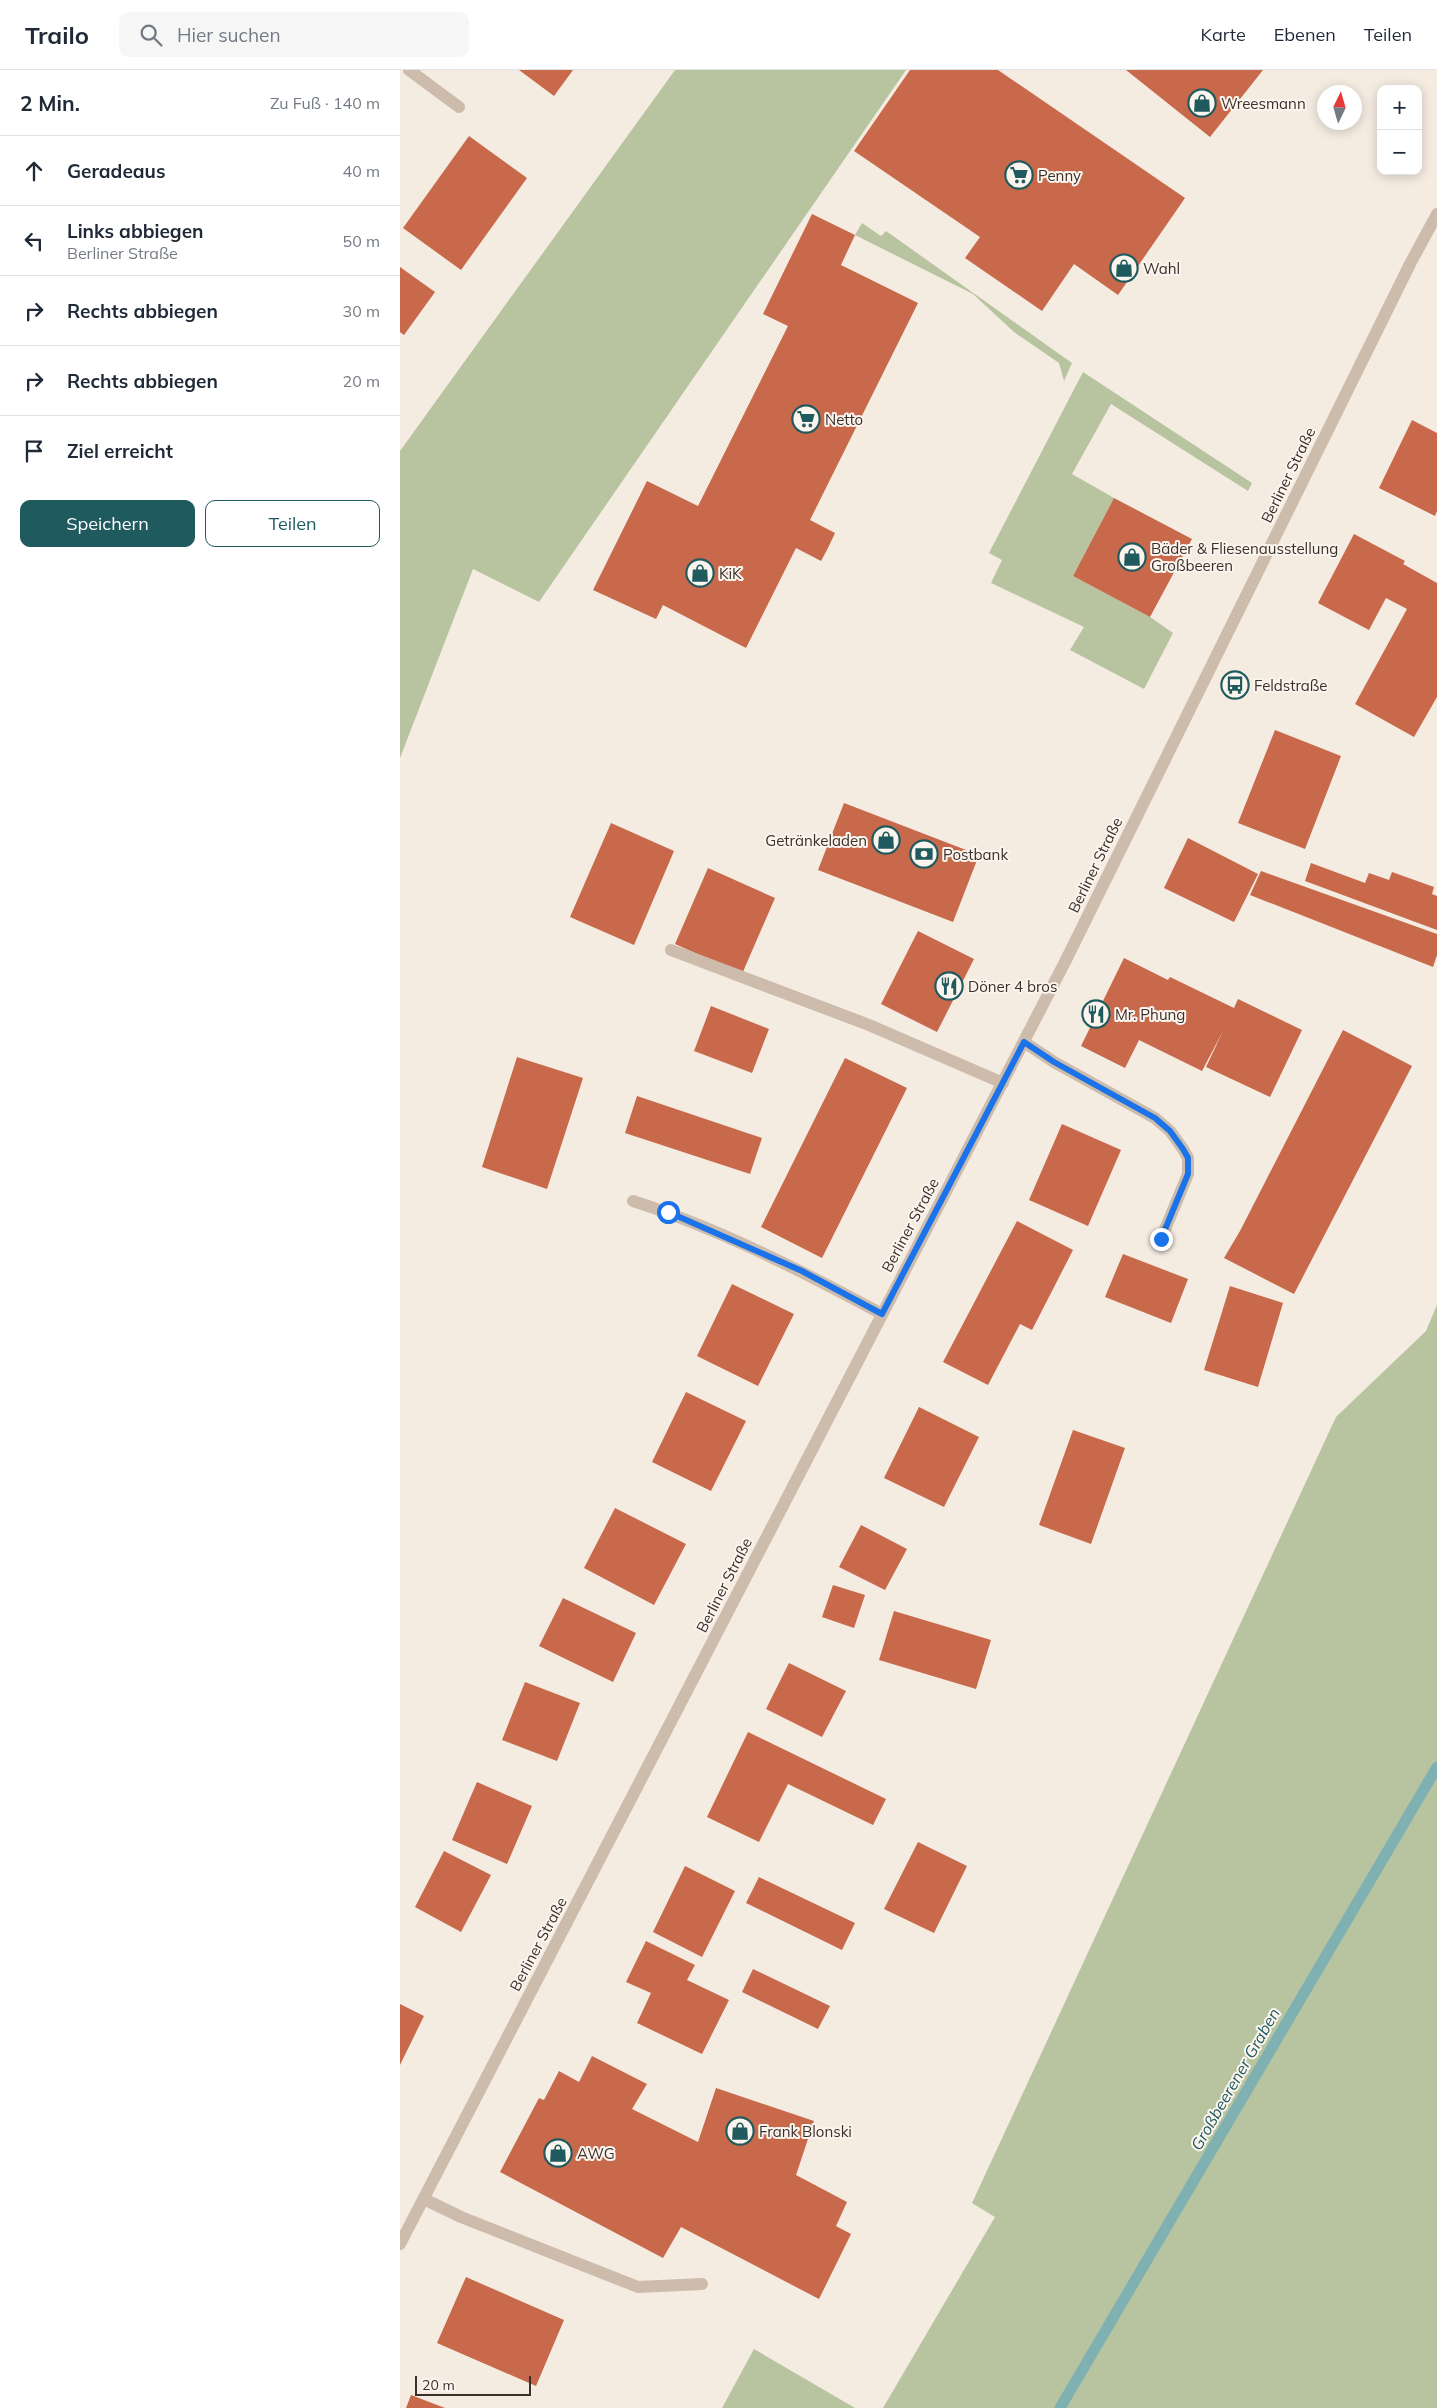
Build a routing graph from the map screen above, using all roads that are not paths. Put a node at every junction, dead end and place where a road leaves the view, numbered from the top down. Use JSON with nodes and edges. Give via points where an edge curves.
{"nodes":[{"id":1,"x":409,"y":70,"type":"edge"},
{"id":2,"x":460,"y":107,"type":"dead end"},
{"id":3,"x":1437,"y":214,"type":"edge"},
{"id":4,"x":671,"y":950,"type":"dead end"},
{"id":5,"x":1024,"y":1042,"type":"junction"},
{"id":6,"x":1003,"y":1083,"type":"junction"},
{"id":7,"x":633,"y":1201,"type":"dead end"},
{"id":8,"x":1161,"y":1239,"type":"dead end"},
{"id":9,"x":882,"y":1314,"type":"junction"},
{"id":10,"x":424,"y":2199,"type":"junction"},
{"id":11,"x":400,"y":2244,"type":"edge"},
{"id":12,"x":702,"y":2284,"type":"dead end"}],
"edges":[{"from":1,"to":2,"type":"street"},
{"from":3,"to":5,"type":"street","name":"Berliner Straße"},
{"from":4,"to":6,"type":"street","via":[[869,1025]]},
{"from":5,"to":6,"type":"street","name":"Berliner Straße"},
{"from":5,"to":8,"type":"street","via":[[1155,1118],[1183,1149],[1188,1158],[1188,1174]]},
{"from":6,"to":9,"type":"street","name":"Berliner Straße"},
{"from":7,"to":9,"type":"street","via":[[668,1212],[802,1271]]},
{"from":9,"to":10,"type":"street","name":"Berliner Straße"},
{"from":10,"to":11,"type":"street","name":"Berliner Straße"},
{"from":10,"to":12,"type":"street","via":[[461,2217],[638,2287]]}]}
